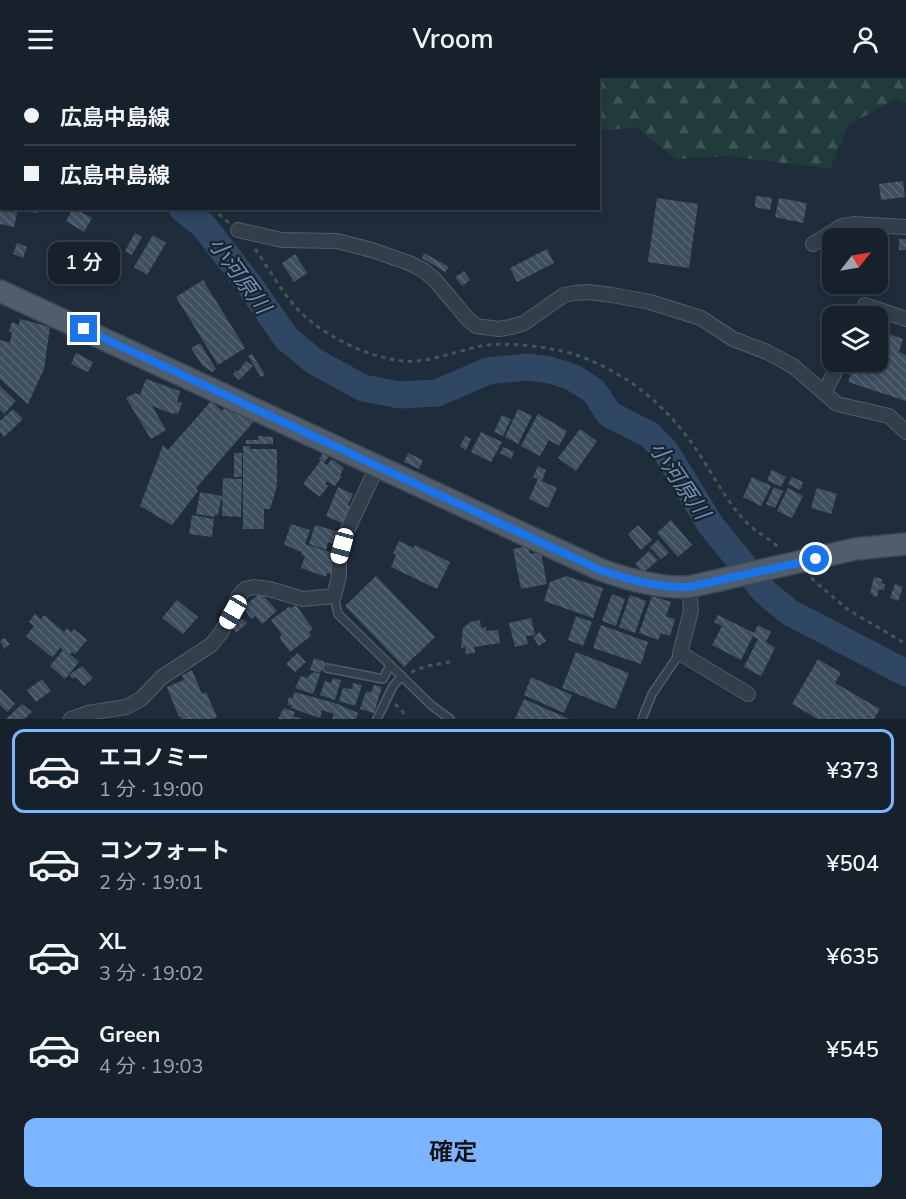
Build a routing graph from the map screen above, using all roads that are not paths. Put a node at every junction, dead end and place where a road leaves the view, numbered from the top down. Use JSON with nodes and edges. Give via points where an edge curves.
{"nodes":[{"id":1,"x":906,"y":227,"type":"edge"},
{"id":2,"x":238,"y":230,"type":"road end"},
{"id":3,"x":813,"y":244,"type":"dead end"},
{"id":4,"x":0,"y":291,"type":"edge"},
{"id":5,"x":888,"y":312,"type":"edge"},
{"id":6,"x":906,"y":319,"type":"edge"},
{"id":7,"x":835,"y":372,"type":"edge"},
{"id":8,"x":824,"y":393,"type":"junction"},
{"id":9,"x":906,"y":432,"type":"edge"},
{"id":10,"x":377,"y":467,"type":"junction"},
{"id":11,"x":906,"y":544,"type":"edge"},
{"id":12,"x":689,"y":587,"type":"junction"},
{"id":13,"x":334,"y":596,"type":"junction"},
{"id":14,"x":680,"y":653,"type":"junction"},
{"id":15,"x":390,"y":665,"type":"junction"},
{"id":16,"x":327,"y":668,"type":"dead end"},
{"id":17,"x":402,"y":676,"type":"junction"},
{"id":18,"x":748,"y":694,"type":"dead end"},
{"id":19,"x":71,"y":719,"type":"edge"},
{"id":20,"x":377,"y":719,"type":"edge"},
{"id":21,"x":450,"y":719,"type":"edge"},
{"id":22,"x":642,"y":719,"type":"edge"}],
"edges":[{"from":1,"to":3,"type":"street","via":[[842,226]]},
{"from":2,"to":8,"type":"street","via":[[282,240],[336,242],[409,263],[435,280],[476,326],[512,327],[575,293],[650,302],[700,318],[733,339],[767,352],[793,366]]},
{"from":4,"to":10,"type":"main road"},
{"from":5,"to":6,"type":"street"},
{"from":7,"to":8,"type":"street"},
{"from":8,"to":9,"type":"street","via":[[837,404],[889,416]]},
{"from":10,"to":12,"type":"main road","via":[[600,570],[633,581]]},
{"from":10,"to":13,"type":"street","via":[[346,533]]},
{"from":11,"to":12,"type":"main road","via":[[855,549]]},
{"from":12,"to":14,"type":"street","via":[[691,611]]},
{"from":13,"to":15,"type":"lane","via":[[338,614]]},
{"from":13,"to":19,"type":"street","via":[[303,600],[254,586],[245,590],[211,645],[162,677],[141,699],[126,707]]},
{"from":14,"to":18,"type":"street"},
{"from":14,"to":22,"type":"lane","via":[[652,694]]},
{"from":15,"to":16,"type":"lane","via":[[382,680]]},
{"from":15,"to":17,"type":"lane"},
{"from":17,"to":20,"type":"lane"},
{"from":17,"to":21,"type":"lane"}]}
